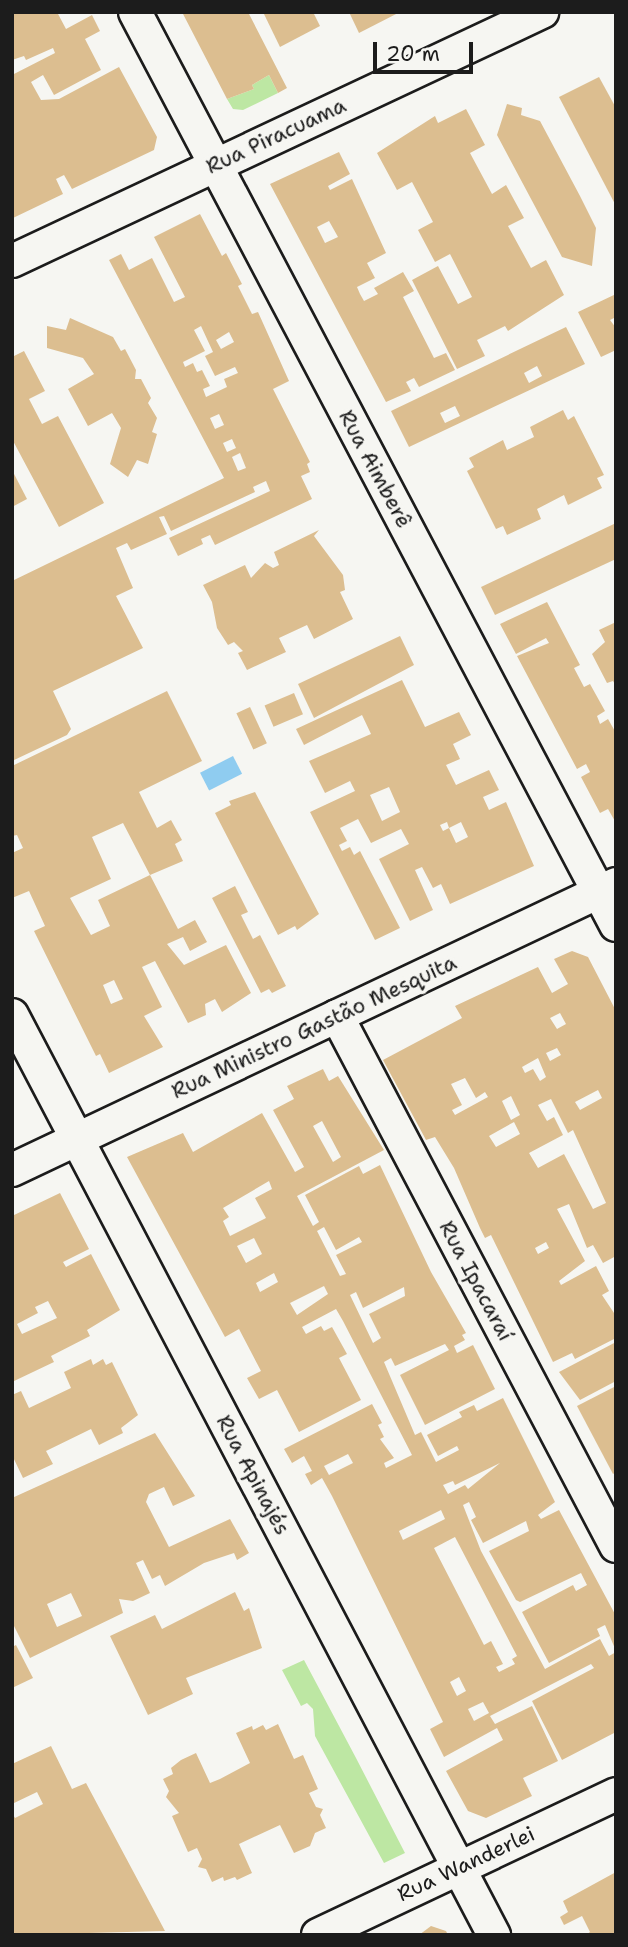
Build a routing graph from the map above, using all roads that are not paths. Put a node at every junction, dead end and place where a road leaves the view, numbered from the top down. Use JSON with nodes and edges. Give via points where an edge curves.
{"nodes":[{"id":1,"x":135,"y":12,"type":"edge"},
{"id":2,"x":542,"y":12,"type":"edge"},
{"id":3,"x":215,"y":164,"type":"junction"},
{"id":4,"x":12,"y":261,"type":"edge"},
{"id":5,"x":607,"y":888,"type":"edge"},
{"id":6,"x":616,"y":925,"type":"edge"},
{"id":7,"x":12,"y":1016,"type":"edge"},
{"id":8,"x":337,"y":1016,"type":"junction"},
{"id":9,"x":77,"y":1139,"type":"junction"},
{"id":10,"x":12,"y":1170,"type":"edge"},
{"id":11,"x":616,"y":1546,"type":"edge"},
{"id":12,"x":616,"y":1794,"type":"edge"},
{"id":13,"x":458,"y":1867,"type":"junction"},
{"id":14,"x":318,"y":1935,"type":"edge"},
{"id":15,"x":494,"y":1935,"type":"edge"}],
"edges":[{"from":1,"to":3,"type":"street","name":"Rua Aimberê"},
{"from":2,"to":3,"type":"street","name":"Rua Piracuama"},
{"from":3,"to":4,"type":"street","name":"Rua Piracuama"},
{"from":3,"to":5,"type":"street","name":"Rua Aimberê"},
{"from":5,"to":6,"type":"street","name":"Rua Aimberê"},
{"from":5,"to":8,"type":"street","name":"Rua Ministro Gastão Mesquita"},
{"from":7,"to":9,"type":"street","name":"Rua Apinajés"},
{"from":8,"to":9,"type":"street","name":"Rua Ministro Gastão Mesquita"},
{"from":8,"to":11,"type":"street","name":"Rua Ipacaraí"},
{"from":9,"to":10,"type":"street","name":"Rua Ministro Gastão Mesquita"},
{"from":9,"to":13,"type":"street","name":"Rua Apinajés"},
{"from":12,"to":13,"type":"street","name":"Rua Wanderlei"},
{"from":13,"to":14,"type":"street","name":"Rua Wanderlei"},
{"from":13,"to":15,"type":"street","name":"Rua Apinajés"}]}
